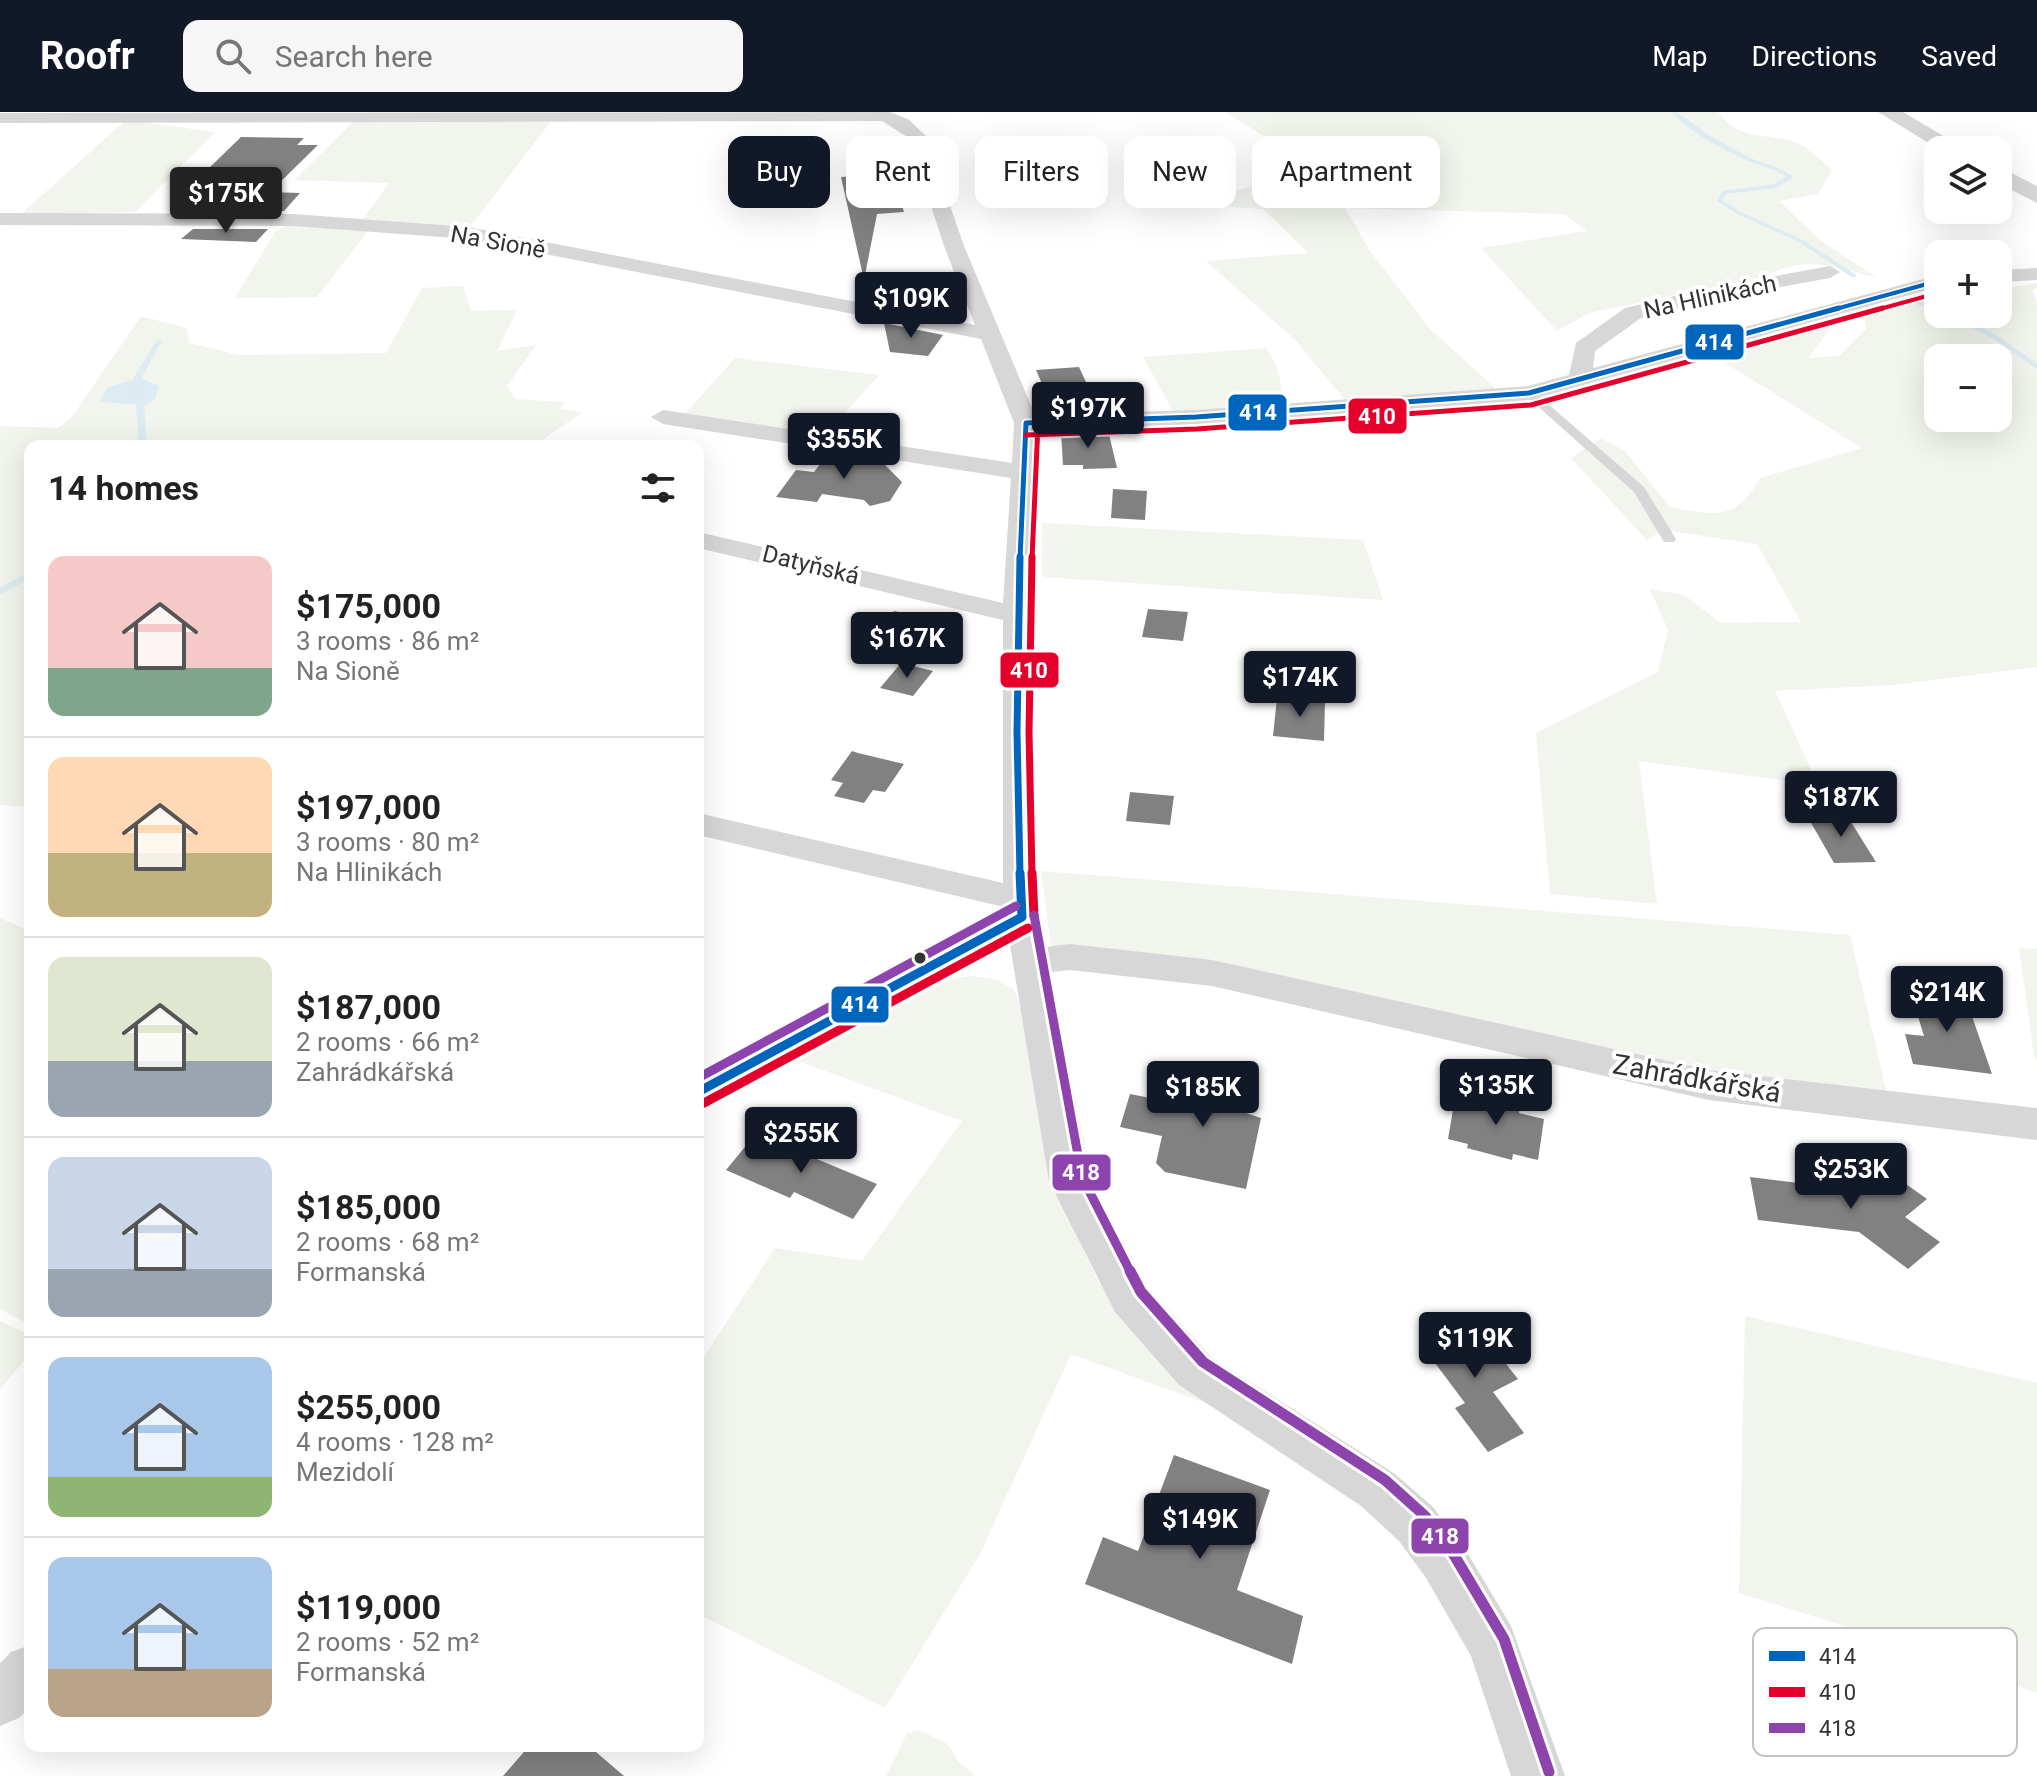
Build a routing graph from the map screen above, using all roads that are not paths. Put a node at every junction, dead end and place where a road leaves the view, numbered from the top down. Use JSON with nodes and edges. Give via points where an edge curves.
{"nodes":[{"id":1,"x":1888,"y":112,"type":"edge"},
{"id":2,"x":880,"y":114,"type":"edge"},
{"id":3,"x":0,"y":118,"type":"edge"},
{"id":4,"x":1931,"y":136,"type":"edge"},
{"id":5,"x":2012,"y":181,"type":"edge"},
{"id":6,"x":2037,"y":196,"type":"edge"},
{"id":7,"x":0,"y":219,"type":"edge"},
{"id":8,"x":1830,"y":272,"type":"dead end"},
{"id":9,"x":2037,"y":274,"type":"edge"},
{"id":10,"x":2012,"y":275,"type":"edge"},
{"id":11,"x":1924,"y":285,"type":"edge"},
{"id":12,"x":989,"y":334,"type":"junction"},
{"id":13,"x":1580,"y":381,"type":"junction"},
{"id":14,"x":1529,"y":393,"type":"junction"},
{"id":15,"x":663,"y":417,"type":"dead end"},
{"id":16,"x":1026,"y":423,"type":"junction"},
{"id":17,"x":1025,"y":473,"type":"junction"},
{"id":18,"x":1669,"y":539,"type":"dead end"},
{"id":19,"x":704,"y":541,"type":"edge"},
{"id":20,"x":1017,"y":615,"type":"junction"},
{"id":21,"x":704,"y":826,"type":"edge"},
{"id":22,"x":1021,"y":908,"type":"junction"},
{"id":23,"x":1030,"y":961,"type":"junction"},
{"id":24,"x":704,"y":1089,"type":"edge"},
{"id":25,"x":2037,"y":1124,"type":"edge"},
{"id":26,"x":24,"y":1677,"type":"edge"},
{"id":27,"x":0,"y":1699,"type":"edge"},
{"id":28,"x":1538,"y":1776,"type":"edge"}],
"edges":[{"from":1,"to":4,"type":"street"},
{"from":2,"to":3,"type":"street"},
{"from":2,"to":12,"type":"street","via":[[917,136]]},
{"from":5,"to":6,"type":"street"},
{"from":7,"to":12,"type":"street","name":"Na Sioně","via":[[293,220],[468,233]]},
{"from":8,"to":13,"type":"street","name":"Na Hlinikách","via":[[1633,313],[1584,348]]},
{"from":9,"to":10,"type":"street"},
{"from":11,"to":13,"type":"street","name":"Na Hlinikách"},
{"from":12,"to":16,"type":"street"},
{"from":13,"to":14,"type":"street","name":"Na Hlinikách"},
{"from":14,"to":16,"type":"street","name":"Na Hlinikách","via":[[1196,417]]},
{"from":14,"to":18,"type":"lane","via":[[1639,490]]},
{"from":15,"to":17,"type":"street"},
{"from":16,"to":17,"type":"street"},
{"from":17,"to":20,"type":"street"},
{"from":19,"to":20,"type":"street","name":"Datyňská"},
{"from":20,"to":22,"type":"street"},
{"from":21,"to":22,"type":"street"},
{"from":22,"to":23,"type":"street"},
{"from":22,"to":24,"type":"street"},
{"from":23,"to":25,"type":"street","name":"Zahrádkářská","via":[[1070,957],[1212,973],[1709,1085]]},
{"from":23,"to":28,"type":"street","via":[[1070,1181],[1131,1299],[1195,1371],[1378,1490],[1416,1524],[1493,1644]]},
{"from":26,"to":27,"type":"street"}]}
